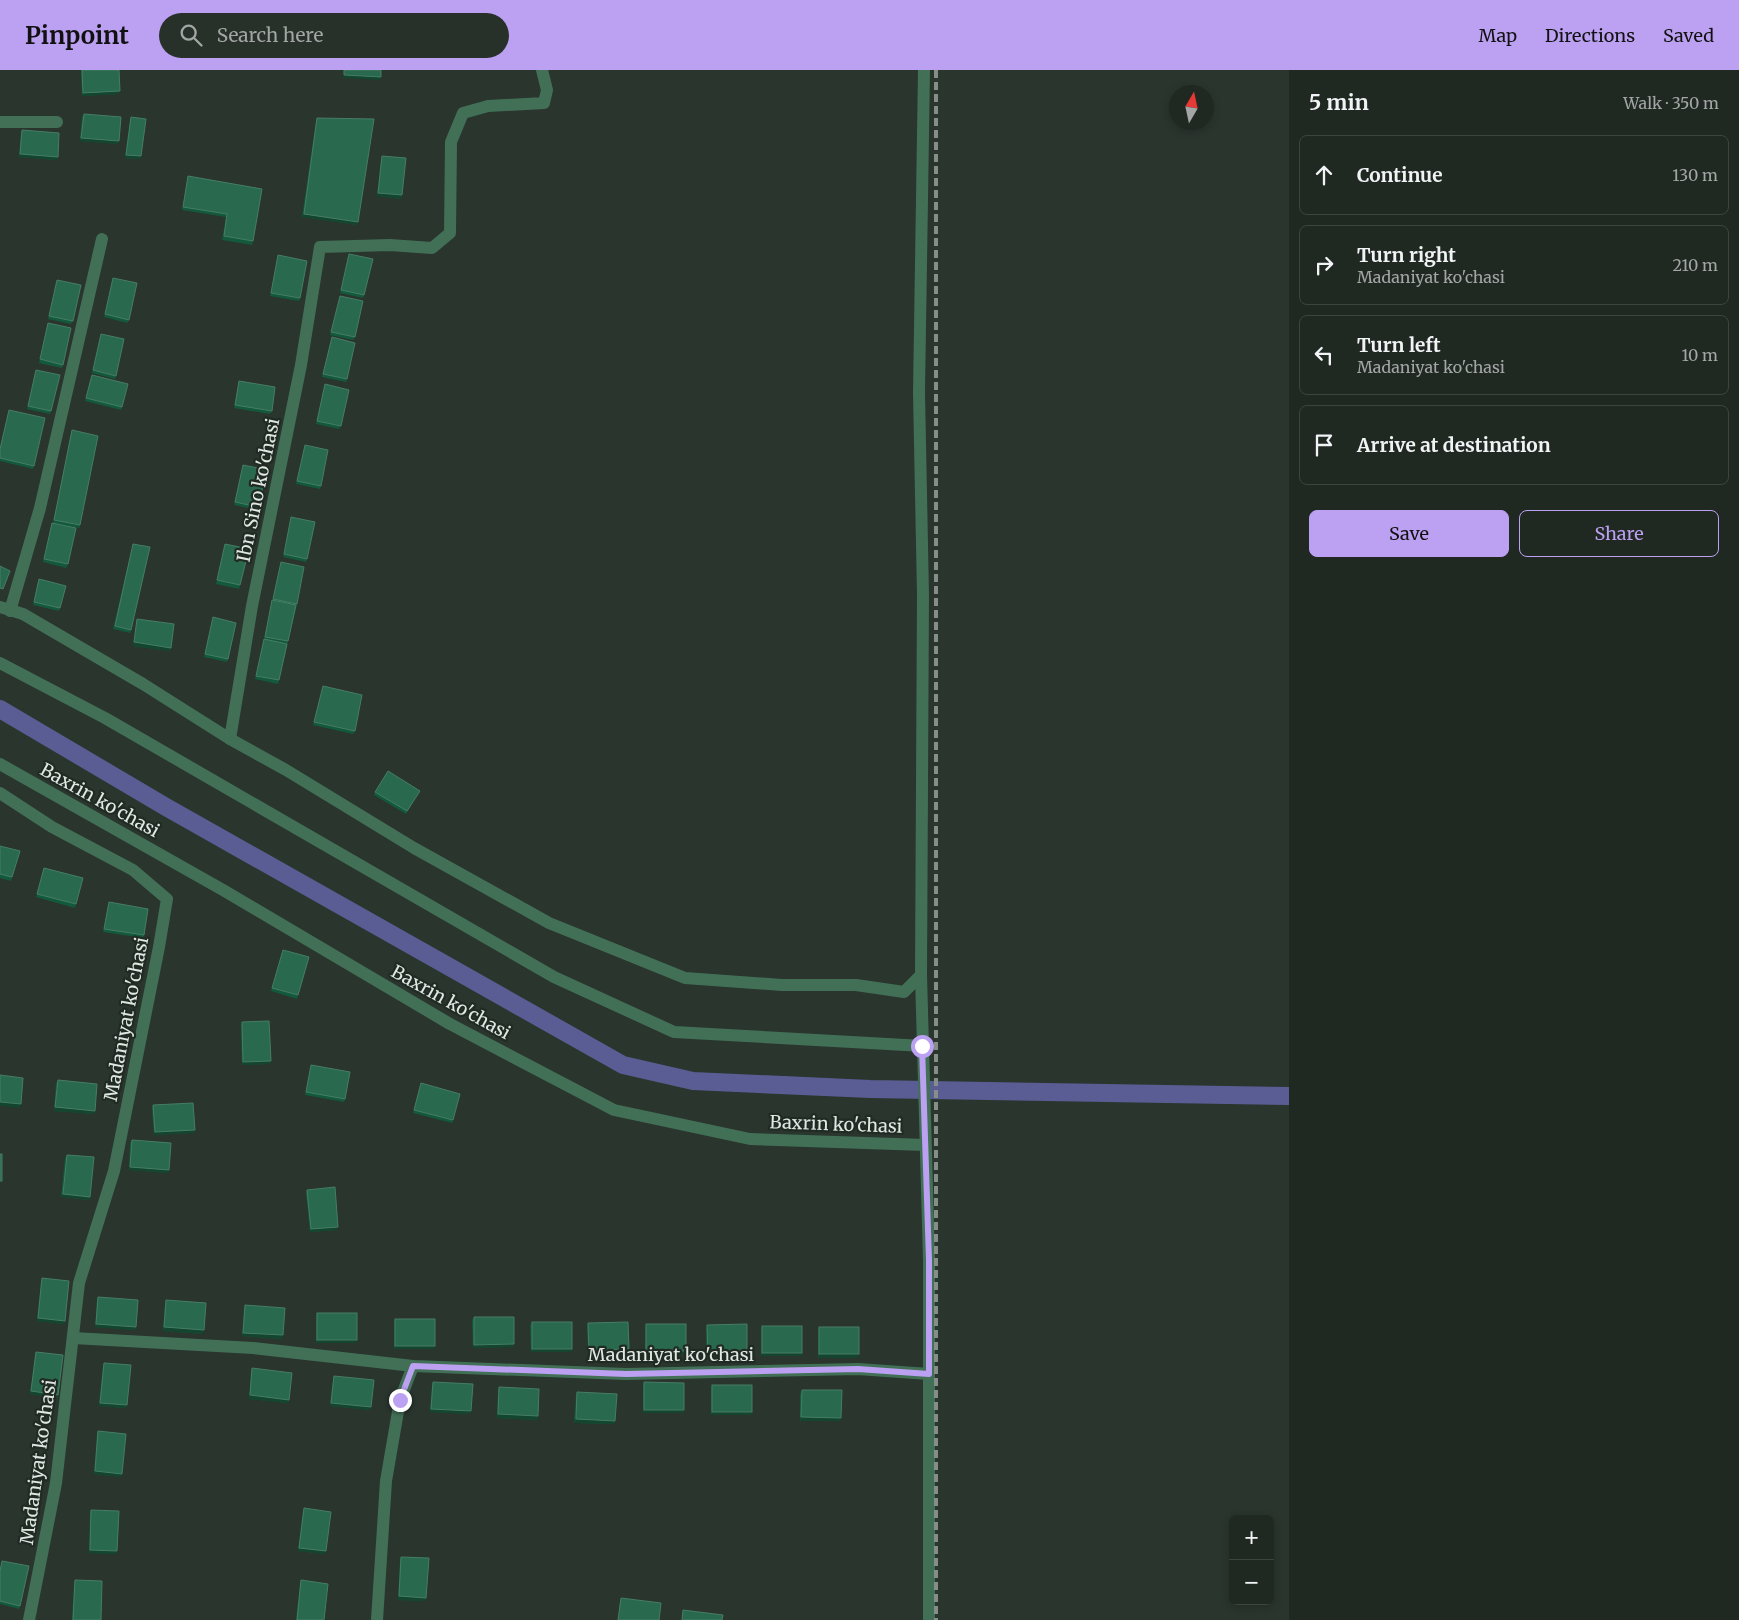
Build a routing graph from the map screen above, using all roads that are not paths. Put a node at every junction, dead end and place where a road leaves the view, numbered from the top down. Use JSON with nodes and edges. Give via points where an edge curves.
{"nodes":[{"id":1,"x":542,"y":70,"type":"edge"},
{"id":2,"x":924,"y":70,"type":"edge"},
{"id":3,"x":0,"y":122,"type":"edge"},
{"id":4,"x":57,"y":122,"type":"dead end"},
{"id":5,"x":102,"y":239,"type":"dead end"},
{"id":6,"x":5,"y":609,"type":"edge"},
{"id":7,"x":0,"y":663,"type":"edge"},
{"id":8,"x":230,"y":739,"type":"junction"},
{"id":9,"x":0,"y":764,"type":"edge"},
{"id":10,"x":0,"y":793,"type":"edge"},
{"id":11,"x":920,"y":975,"type":"junction"},
{"id":12,"x":922,"y":1046,"type":"junction"},
{"id":13,"x":925,"y":1144,"type":"junction"},
{"id":14,"x":72,"y":1338,"type":"junction"},
{"id":15,"x":413,"y":1366,"type":"junction"},
{"id":16,"x":929,"y":1374,"type":"junction"},
{"id":17,"x":29,"y":1620,"type":"edge"},
{"id":18,"x":377,"y":1620,"type":"edge"},
{"id":19,"x":929,"y":1620,"type":"edge"}],
"edges":[{"from":1,"to":8,"type":"street","name":"Ibn Sino ko'chasi","via":[[546,90],[544,103],[488,106],[464,113],[451,142],[450,233],[432,248],[390,245],[320,247],[301,365],[252,606]]},
{"from":2,"to":11,"type":"street","via":[[919,392],[923,595]]},
{"from":3,"to":4,"type":"street"},
{"from":5,"to":6,"type":"street","via":[[40,508]]},
{"from":6,"to":8,"type":"street","via":[[23,614]]},
{"from":7,"to":12,"type":"street","via":[[105,718],[554,977],[674,1032]]},
{"from":8,"to":11,"type":"street","via":[[414,848],[550,923],[684,978],[782,986],[856,985],[904,992]]},
{"from":9,"to":13,"type":"street","name":"Baxrin ko'chasi","via":[[450,1024],[614,1110],[750,1139]]},
{"from":10,"to":14,"type":"street","name":"Madaniyat ko'chasi","via":[[52,827],[133,870],[167,899],[114,1171],[79,1283]]},
{"from":11,"to":12,"type":"street"},
{"from":12,"to":13,"type":"street"},
{"from":13,"to":16,"type":"street"},
{"from":14,"to":15,"type":"street","name":"Madaniyat ko'chasi","via":[[253,1348]]},
{"from":14,"to":17,"type":"street","name":"Madaniyat ko'chasi","via":[[56,1483]]},
{"from":15,"to":16,"type":"street","name":"Madaniyat ko'chasi","via":[[626,1374],[858,1369]]},
{"from":15,"to":18,"type":"street","via":[[400,1400],[386,1481]]},
{"from":16,"to":19,"type":"street"}]}
